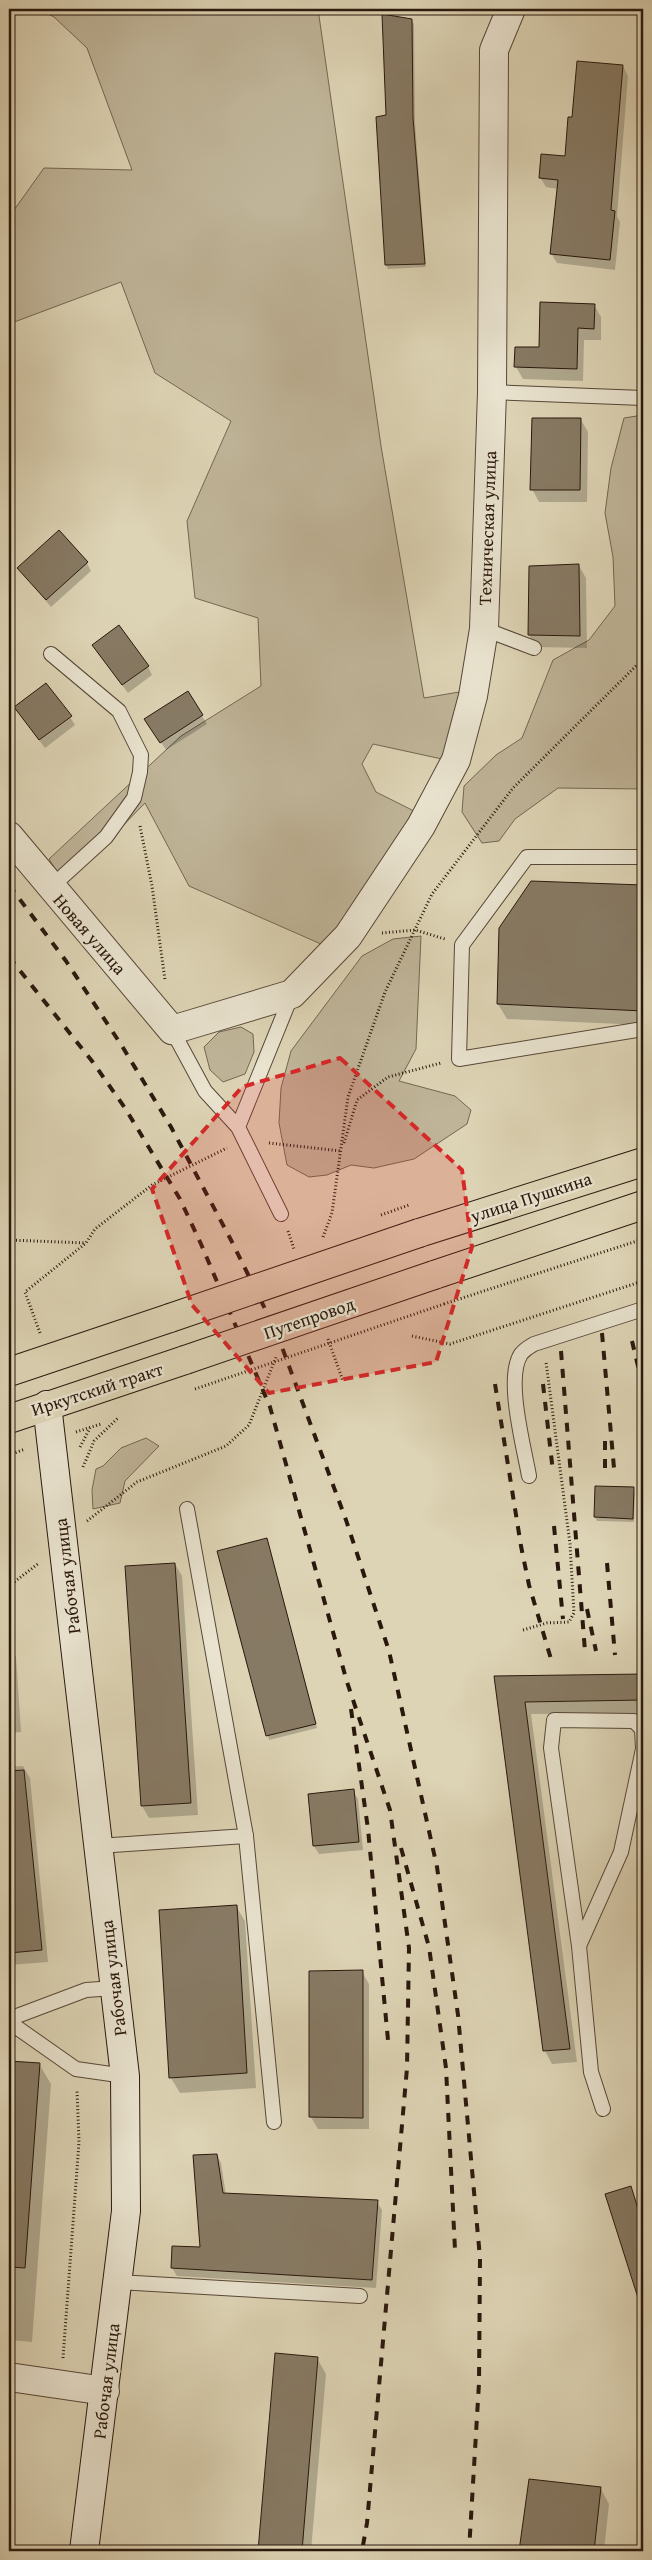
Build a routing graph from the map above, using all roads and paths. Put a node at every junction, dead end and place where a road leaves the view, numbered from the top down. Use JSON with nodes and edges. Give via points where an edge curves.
{"nodes":[{"id":1,"x":511,"y":9,"type":"edge"},
{"id":2,"x":492,"y":392,"type":"junction"},
{"id":3,"x":643,"y":398,"type":"edge"},
{"id":4,"x":484,"y":629,"type":"junction"},
{"id":5,"x":534,"y":648,"type":"dead end"},
{"id":6,"x":51,"y":654,"type":"dead end"},
{"id":7,"x":643,"y":659,"type":"edge"},
{"id":8,"x":134,"y":798,"type":"junction"},
{"id":9,"x":9,"y":836,"type":"edge"},
{"id":10,"x":643,"y":858,"type":"edge"},
{"id":11,"x":50,"y":888,"type":"junction"},
{"id":12,"x":415,"y":930,"type":"junction"},
{"id":13,"x":348,"y":936,"type":"junction"},
{"id":14,"x":462,"y":945,"type":"junction"},
{"id":15,"x":166,"y":982,"type":"dead end"},
{"id":16,"x":292,"y":994,"type":"junction"},
{"id":17,"x":643,"y":1029,"type":"edge"},
{"id":18,"x":172,"y":1030,"type":"junction"},
{"id":19,"x":459,"y":1058,"type":"junction"},
{"id":20,"x":241,"y":1133,"type":"junction"},
{"id":21,"x":341,"y":1152,"type":"junction"},
{"id":22,"x":643,"y":1162,"type":"edge"},
{"id":23,"x":643,"y":1205,"type":"edge"},
{"id":24,"x":282,"y":1214,"type":"dead end"},
{"id":25,"x":322,"y":1238,"type":"dead end"},
{"id":26,"x":643,"y":1238,"type":"edge"},
{"id":27,"x":9,"y":1240,"type":"edge"},
{"id":28,"x":86,"y":1242,"type":"junction"},
{"id":29,"x":643,"y":1281,"type":"edge"},
{"id":30,"x":643,"y":1309,"type":"edge"},
{"id":31,"x":40,"y":1333,"type":"dead end"},
{"id":32,"x":412,"y":1336,"type":"dead end"},
{"id":33,"x":544,"y":1341,"type":"junction"},
{"id":34,"x":277,"y":1354,"type":"dead end"},
{"id":35,"x":185,"y":1360,"type":"joint"},
{"id":36,"x":9,"y":1372,"type":"edge"},
{"id":37,"x":195,"y":1389,"type":"dead end"},
{"id":38,"x":47,"y":1405,"type":"junction"},
{"id":39,"x":118,"y":1418,"type":"dead end"},
{"id":40,"x":9,"y":1419,"type":"edge"},
{"id":41,"x":80,"y":1475,"type":"dead end"},
{"id":42,"x":529,"y":1476,"type":"dead end"},
{"id":43,"x":187,"y":1509,"type":"dead end"},
{"id":44,"x":63,"y":1543,"type":"junction"},
{"id":45,"x":9,"y":1586,"type":"edge"},
{"id":46,"x":522,"y":1630,"type":"dead end"},
{"id":47,"x":246,"y":1836,"type":"junction"},
{"id":48,"x":98,"y":1846,"type":"junction"},
{"id":49,"x":579,"y":1946,"type":"junction"},
{"id":50,"x":115,"y":1988,"type":"junction"},
{"id":51,"x":9,"y":2020,"type":"edge"},
{"id":52,"x":76,"y":2069,"type":"junction"},
{"id":53,"x":124,"y":2076,"type":"junction"},
{"id":54,"x":603,"y":2109,"type":"dead end"},
{"id":55,"x":274,"y":2122,"type":"dead end"},
{"id":56,"x":118,"y":2282,"type":"junction"},
{"id":57,"x":360,"y":2296,"type":"dead end"},
{"id":58,"x":9,"y":2377,"type":"edge"},
{"id":59,"x":61,"y":2384,"type":"junction"},
{"id":60,"x":105,"y":2391,"type":"junction"},
{"id":61,"x":84,"y":2551,"type":"edge"}],
"edges":[{"from":1,"to":2,"type":"street","name":"Техническая улица","via":[[494,50]]},
{"from":2,"to":3,"type":"lane"},
{"from":2,"to":4,"type":"street","name":"Техническая улица"},
{"from":4,"to":5,"type":"lane"},
{"from":4,"to":13,"type":"street","name":"Техническая улица","via":[[473,696],[456,760],[421,826]]},
{"from":6,"to":8,"type":"lane","via":[[119,712],[141,755]]},
{"from":7,"to":12,"type":"path","via":[[513,788],[432,894]]},
{"from":8,"to":11,"type":"lane","via":[[106,836]]},
{"from":8,"to":15,"type":"path","via":[[152,886]]},
{"from":9,"to":11,"type":"street","name":"Новая улица"},
{"from":10,"to":14,"type":"lane","via":[[527,857]]},
{"from":11,"to":18,"type":"street","name":"Новая улица"},
{"from":12,"to":13,"type":"path"},
{"from":12,"to":14,"type":"path"},
{"from":12,"to":21,"type":"path","via":[[385,992],[348,1098]]},
{"from":13,"to":16,"type":"street","name":"Техническая улица"},
{"from":14,"to":19,"type":"lane"},
{"from":16,"to":18,"type":"street"},
{"from":16,"to":20,"type":"lane"},
{"from":17,"to":19,"type":"lane"},
{"from":18,"to":20,"type":"lane","via":[[205,1090]]},
{"from":19,"to":21,"type":"path","via":[[388,1077],[357,1100]]},
{"from":20,"to":21,"type":"path"},
{"from":20,"to":24,"type":"lane"},
{"from":20,"to":28,"type":"path","via":[[152,1185],[95,1230]]},
{"from":21,"to":25,"type":"path","via":[[332,1213]]},
{"from":22,"to":36,"type":"main road","name":"улица Пушкина","bridge":true,"via":[[419,1233]]},
{"from":23,"to":35,"type":"main road","name":"Путепровод","bridge":true},
{"from":26,"to":37,"type":"path","bridge":true},
{"from":27,"to":28,"type":"path"},
{"from":28,"to":31,"type":"path","via":[[25,1292]]},
{"from":29,"to":32,"type":"path","via":[[450,1344]]},
{"from":30,"to":33,"type":"lane"},
{"from":33,"to":42,"type":"lane","via":[[522,1353],[516,1372]]},
{"from":33,"to":46,"type":"path","via":[[570,1544],[574,1613],[569,1622],[547,1623]]},
{"from":34,"to":44,"type":"path","via":[[249,1425],[226,1446],[137,1482]]},
{"from":35,"to":38,"type":"main road","name":"Иркутский тракт"},
{"from":38,"to":40,"type":"main road","name":"Иркутский тракт"},
{"from":38,"to":44,"type":"street","name":"Рабочая улица"},
{"from":39,"to":41,"type":"path","via":[[94,1441]]},
{"from":43,"to":47,"type":"lane"},
{"from":44,"to":45,"type":"path"},
{"from":44,"to":48,"type":"street","name":"Рабочая улица"},
{"from":47,"to":48,"type":"lane"},
{"from":47,"to":55,"type":"lane"},
{"from":48,"to":50,"type":"street","name":"Рабочая улица"},
{"from":49,"to":49,"type":"lane","via":[[551,1748],[554,1720],[634,1721],[642,1729],[642,1749],[621,1852]]},
{"from":49,"to":54,"type":"lane","via":[[591,2072]]},
{"from":50,"to":51,"type":"lane","via":[[86,1990]]},
{"from":50,"to":53,"type":"street","name":"Рабочая улица"},
{"from":51,"to":52,"type":"lane"},
{"from":52,"to":53,"type":"lane"},
{"from":52,"to":59,"type":"path","via":[[79,2142]]},
{"from":53,"to":56,"type":"street","name":"Рабочая улица","via":[[126,2211]]},
{"from":56,"to":57,"type":"lane"},
{"from":56,"to":60,"type":"street","name":"Рабочая улица"},
{"from":58,"to":59,"type":"street"},
{"from":59,"to":60,"type":"street"},
{"from":60,"to":61,"type":"street","name":"Рабочая улица"}]}
